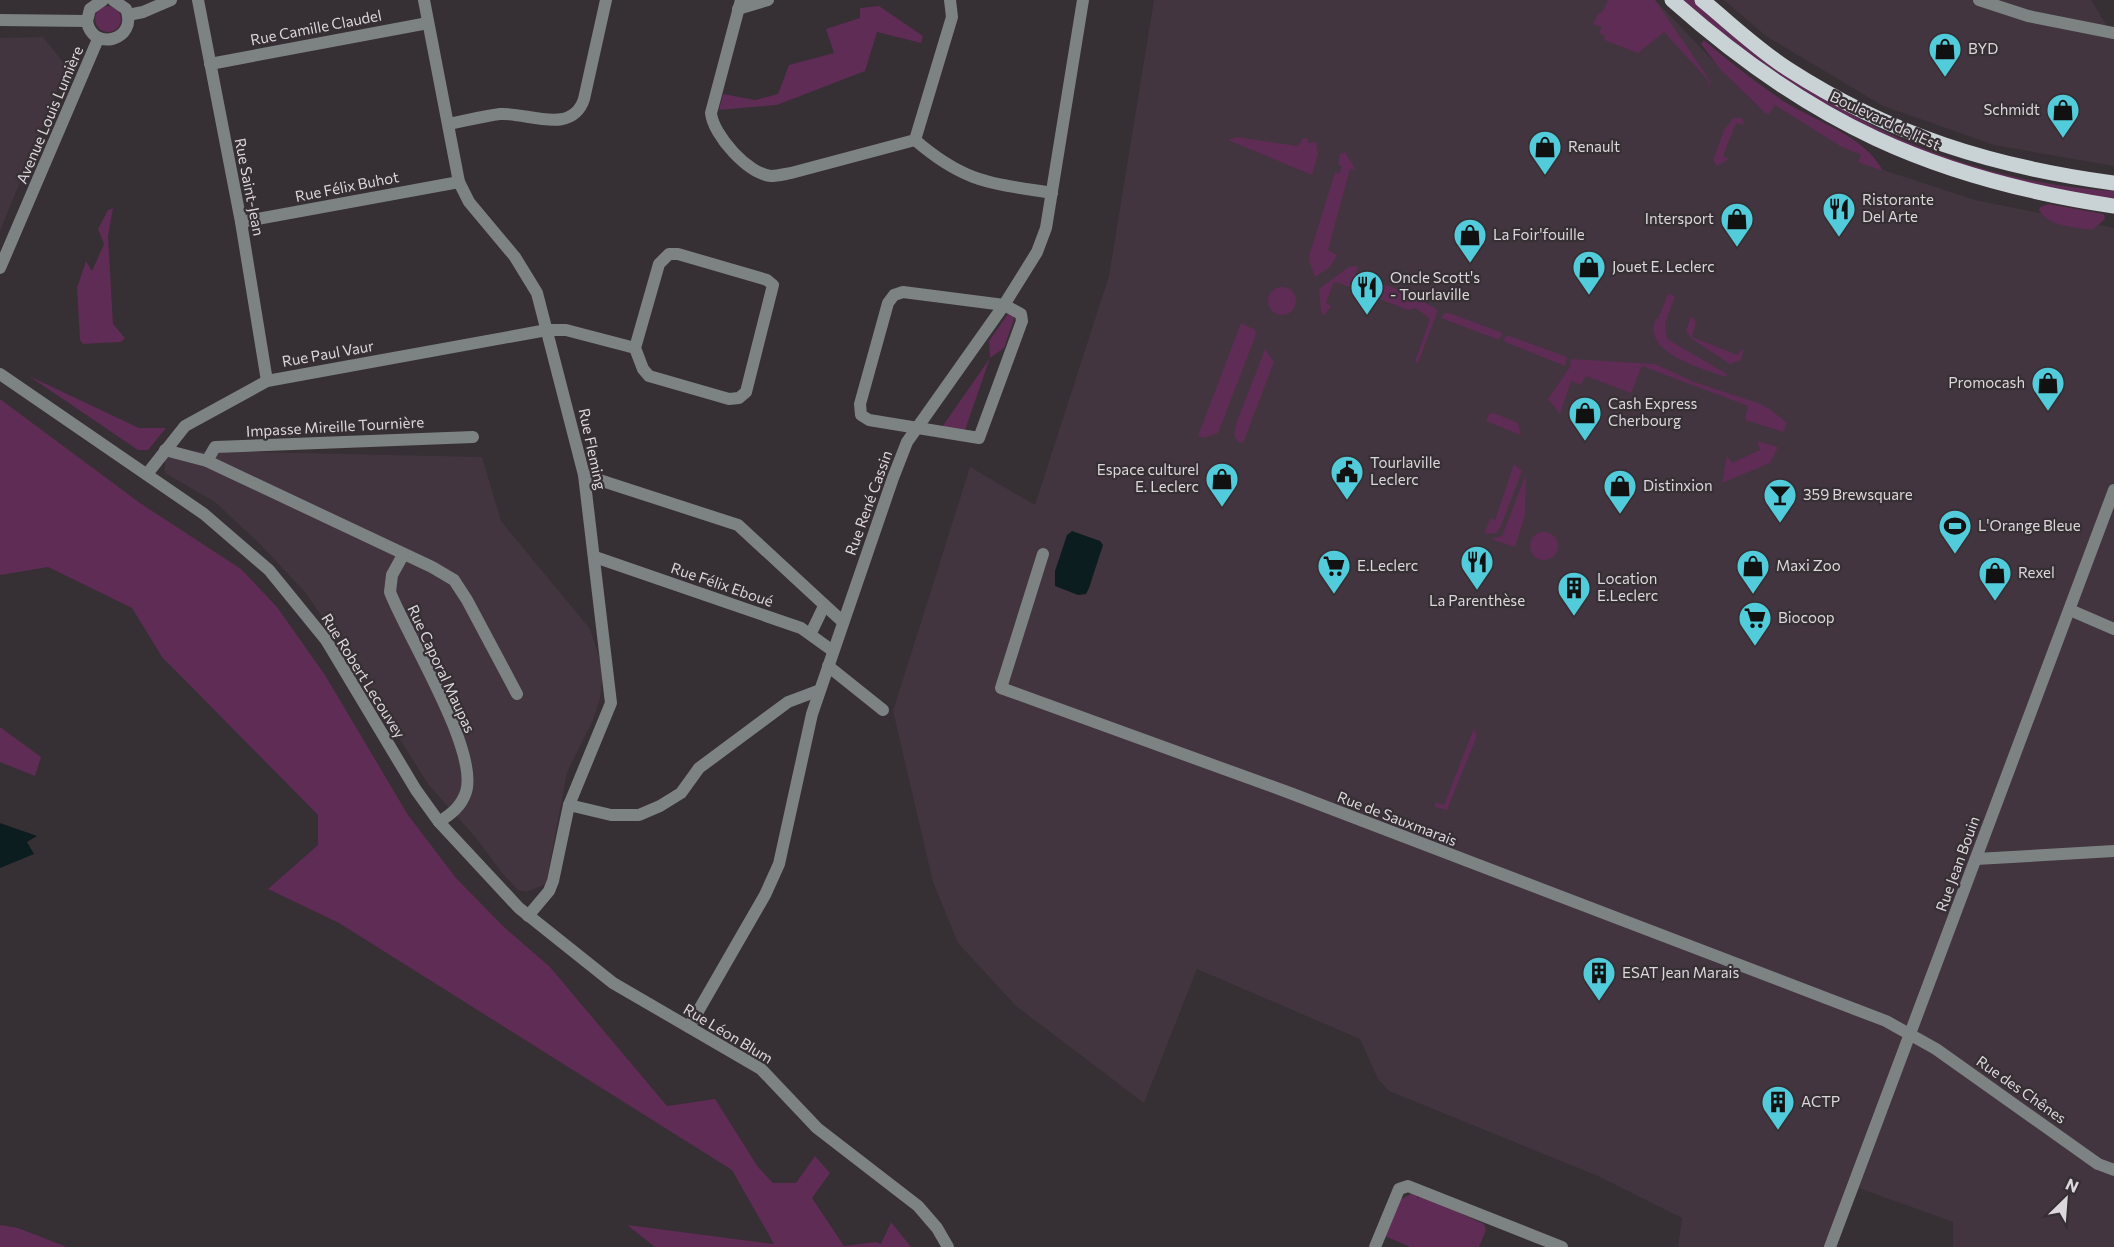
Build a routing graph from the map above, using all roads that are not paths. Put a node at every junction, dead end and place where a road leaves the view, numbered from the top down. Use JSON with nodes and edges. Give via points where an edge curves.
{"nodes":[{"id":1,"x":103,"y":0,"type":"edge"},
{"id":2,"x":113,"y":0,"type":"edge"},
{"id":3,"x":171,"y":0,"type":"edge"},
{"id":4,"x":198,"y":0,"type":"edge"},
{"id":5,"x":424,"y":0,"type":"edge"},
{"id":6,"x":606,"y":0,"type":"edge"},
{"id":7,"x":768,"y":0,"type":"edge"},
{"id":8,"x":950,"y":0,"type":"edge"},
{"id":9,"x":1083,"y":0,"type":"edge"},
{"id":10,"x":1672,"y":0,"type":"edge"},
{"id":11,"x":1702,"y":0,"type":"edge"},
{"id":12,"x":1979,"y":0,"type":"edge"},
{"id":13,"x":740,"y":4,"type":"edge"},
{"id":14,"x":128,"y":15,"type":"junction"},
{"id":15,"x":0,"y":20,"type":"edge"},
{"id":16,"x":87,"y":21,"type":"junction"},
{"id":17,"x":428,"y":23,"type":"junction"},
{"id":18,"x":2114,"y":33,"type":"edge"},
{"id":19,"x":98,"y":39,"type":"junction"},
{"id":20,"x":210,"y":64,"type":"junction"},
{"id":21,"x":448,"y":124,"type":"junction"},
{"id":22,"x":915,"y":140,"type":"junction"},
{"id":23,"x":459,"y":182,"type":"junction"},
{"id":24,"x":2114,"y":183,"type":"edge"},
{"id":25,"x":1052,"y":193,"type":"junction"},
{"id":26,"x":2114,"y":206,"type":"edge"},
{"id":27,"x":241,"y":222,"type":"junction"},
{"id":28,"x":0,"y":268,"type":"edge"},
{"id":29,"x":1004,"y":305,"type":"junction"},
{"id":30,"x":547,"y":330,"type":"junction"},
{"id":31,"x":635,"y":348,"type":"junction"},
{"id":32,"x":0,"y":374,"type":"edge"},
{"id":33,"x":267,"y":381,"type":"junction"},
{"id":34,"x":917,"y":428,"type":"junction"},
{"id":35,"x":472,"y":437,"type":"dead end"},
{"id":36,"x":165,"y":450,"type":"junction"},
{"id":37,"x":207,"y":461,"type":"junction"},
{"id":38,"x":147,"y":474,"type":"junction"},
{"id":39,"x":584,"y":475,"type":"junction"},
{"id":40,"x":2114,"y":490,"type":"edge"},
{"id":41,"x":1043,"y":554,"type":"dead end"},
{"id":42,"x":403,"y":555,"type":"junction"},
{"id":43,"x":595,"y":557,"type":"junction"},
{"id":44,"x":824,"y":606,"type":"junction"},
{"id":45,"x":2070,"y":610,"type":"junction"},
{"id":46,"x":843,"y":622,"type":"junction"},
{"id":47,"x":2114,"y":629,"type":"edge"},
{"id":48,"x":812,"y":633,"type":"junction"},
{"id":49,"x":833,"y":651,"type":"junction"},
{"id":50,"x":828,"y":666,"type":"junction"},
{"id":51,"x":820,"y":690,"type":"junction"},
{"id":52,"x":517,"y":694,"type":"dead end"},
{"id":53,"x":883,"y":710,"type":"dead end"},
{"id":54,"x":568,"y":806,"type":"junction"},
{"id":55,"x":439,"y":822,"type":"junction"},
{"id":56,"x":2114,"y":851,"type":"edge"},
{"id":57,"x":1976,"y":859,"type":"junction"},
{"id":58,"x":528,"y":916,"type":"junction"},
{"id":59,"x":689,"y":1027,"type":"junction"},
{"id":60,"x":1910,"y":1034,"type":"junction"},
{"id":61,"x":2114,"y":1170,"type":"edge"},
{"id":62,"x":948,"y":1247,"type":"edge"},
{"id":63,"x":1375,"y":1247,"type":"edge"},
{"id":64,"x":1562,"y":1247,"type":"edge"},
{"id":65,"x":1830,"y":1247,"type":"edge"}],
"edges":[{"from":1,"to":16,"type":"street","via":[[90,9]]},
{"from":2,"to":14,"type":"street"},
{"from":3,"to":14,"type":"street"},
{"from":4,"to":20,"type":"street","name":"Rue Saint-Jean"},
{"from":5,"to":17,"type":"street","name":"Rue Fleming"},
{"from":6,"to":21,"type":"street","via":[[584,99],[575,113],[563,120],[501,114]]},
{"from":7,"to":13,"type":"street"},
{"from":8,"to":22,"type":"street","via":[[952,17]]},
{"from":9,"to":25,"type":"street","name":"Rue René Cassin"},
{"from":10,"to":26,"type":"main road","name":"Boulevard de l'Est","via":[[1775,83],[1870,137],[1932,164],[1997,184],[2049,197]]},
{"from":11,"to":24,"type":"main road","name":"Boulevard de l'Est","via":[[1788,69],[1874,117],[1995,162]]},
{"from":12,"to":18,"type":"street","via":[[2028,16]]},
{"from":13,"to":22,"type":"street","via":[[711,113],[712,126],[727,147],[755,169],[770,176],[791,173]]},
{"from":14,"to":19,"type":"street","via":[[123,34],[112,40]]},
{"from":15,"to":16,"type":"street"},
{"from":16,"to":19,"type":"street"},
{"from":17,"to":20,"type":"street","name":"Rue Camille Claudel"},
{"from":17,"to":21,"type":"street","name":"Rue Fleming"},
{"from":19,"to":28,"type":"street","name":"Avenue Louis Lumière"},
{"from":20,"to":27,"type":"street","name":"Rue Saint-Jean"},
{"from":21,"to":23,"type":"street","name":"Rue Fleming"},
{"from":22,"to":25,"type":"street","via":[[963,175]]},
{"from":23,"to":27,"type":"street","name":"Rue Félix Buhot"},
{"from":23,"to":30,"type":"street","name":"Rue Fleming","via":[[469,202],[529,279]]},
{"from":25,"to":29,"type":"street","name":"Rue René Cassin","via":[[1037,252]]},
{"from":27,"to":33,"type":"street","name":"Rue Saint-Jean"},
{"from":29,"to":34,"type":"street","name":"Rue René Cassin"},
{"from":29,"to":34,"type":"street","via":[[1017,309],[1022,321],[979,438]]},
{"from":29,"to":34,"type":"street","via":[[903,292],[888,303],[871,358],[861,415],[869,420]]},
{"from":30,"to":31,"type":"street","name":"Rue Paul Vaur","via":[[566,330]]},
{"from":30,"to":33,"type":"street","name":"Rue Paul Vaur"},
{"from":30,"to":39,"type":"street","name":"Rue Fleming"},
{"from":31,"to":31,"type":"street","via":[[659,264],[669,254],[767,280],[773,285],[746,392],[739,398],[729,399],[649,376]]},
{"from":32,"to":38,"type":"street","name":"Rue Robert Lecouvey"},
{"from":33,"to":36,"type":"street","name":"Rue Paul Vaur","via":[[184,426]]},
{"from":34,"to":46,"type":"street","name":"Rue René Cassin","via":[[892,478]]},
{"from":35,"to":37,"type":"street","name":"Impasse Mireille Tournière","via":[[215,447]]},
{"from":36,"to":37,"type":"street"},
{"from":36,"to":38,"type":"street","name":"Rue Paul Vaur"},
{"from":37,"to":42,"type":"street"},
{"from":38,"to":55,"type":"street","name":"Rue Robert Lecouvey","via":[[241,544],[288,591],[326,640]]},
{"from":39,"to":43,"type":"street","name":"Rue Fleming"},
{"from":39,"to":44,"type":"street","via":[[738,525]]},
{"from":40,"to":45,"type":"street","name":"Rue Jean Bouin"},
{"from":41,"to":60,"type":"street","name":"Rue de Sauxmarais","via":[[1001,688],[1290,794],[1875,1017]]},
{"from":42,"to":52,"type":"street","via":[[454,580]]},
{"from":42,"to":55,"type":"street","name":"Rue Caporal Maupas","via":[[392,576],[390,592],[452,723],[468,777],[459,805]]},
{"from":43,"to":48,"type":"street","name":"Rue Félix Eboué"},
{"from":43,"to":54,"type":"street","name":"Rue Fleming","via":[[611,703]]},
{"from":44,"to":46,"type":"street"},
{"from":44,"to":48,"type":"street"},
{"from":45,"to":47,"type":"street"},
{"from":45,"to":57,"type":"street","name":"Rue Jean Bouin"},
{"from":46,"to":49,"type":"street","name":"Rue René Cassin"},
{"from":48,"to":49,"type":"street","name":"Rue Félix Eboué"},
{"from":49,"to":50,"type":"street","name":"Rue René Cassin"},
{"from":50,"to":51,"type":"street","name":"Rue René Cassin"},
{"from":50,"to":53,"type":"street"},
{"from":51,"to":54,"type":"street","via":[[788,702],[699,768],[681,793],[660,806],[639,815],[611,815]]},
{"from":51,"to":59,"type":"street","name":"Rue René Cassin","via":[[779,864]]},
{"from":54,"to":58,"type":"street","name":"Rue Fleming","via":[[553,881]]},
{"from":55,"to":58,"type":"street","name":"Rue Robert Lecouvey"},
{"from":56,"to":57,"type":"street"},
{"from":57,"to":60,"type":"street","name":"Rue Jean Bouin"},
{"from":58,"to":59,"type":"street","name":"Rue Léon Blum","via":[[613,983]]},
{"from":59,"to":62,"type":"street","name":"Rue Léon Blum","via":[[772,1078],[817,1128],[918,1206]]},
{"from":60,"to":61,"type":"street","name":"Rue des Chênes","via":[[2098,1164]]},
{"from":60,"to":65,"type":"street","name":"Rue Jean Bouin"},
{"from":63,"to":64,"type":"street","via":[[1399,1189],[1408,1186]]}]}
